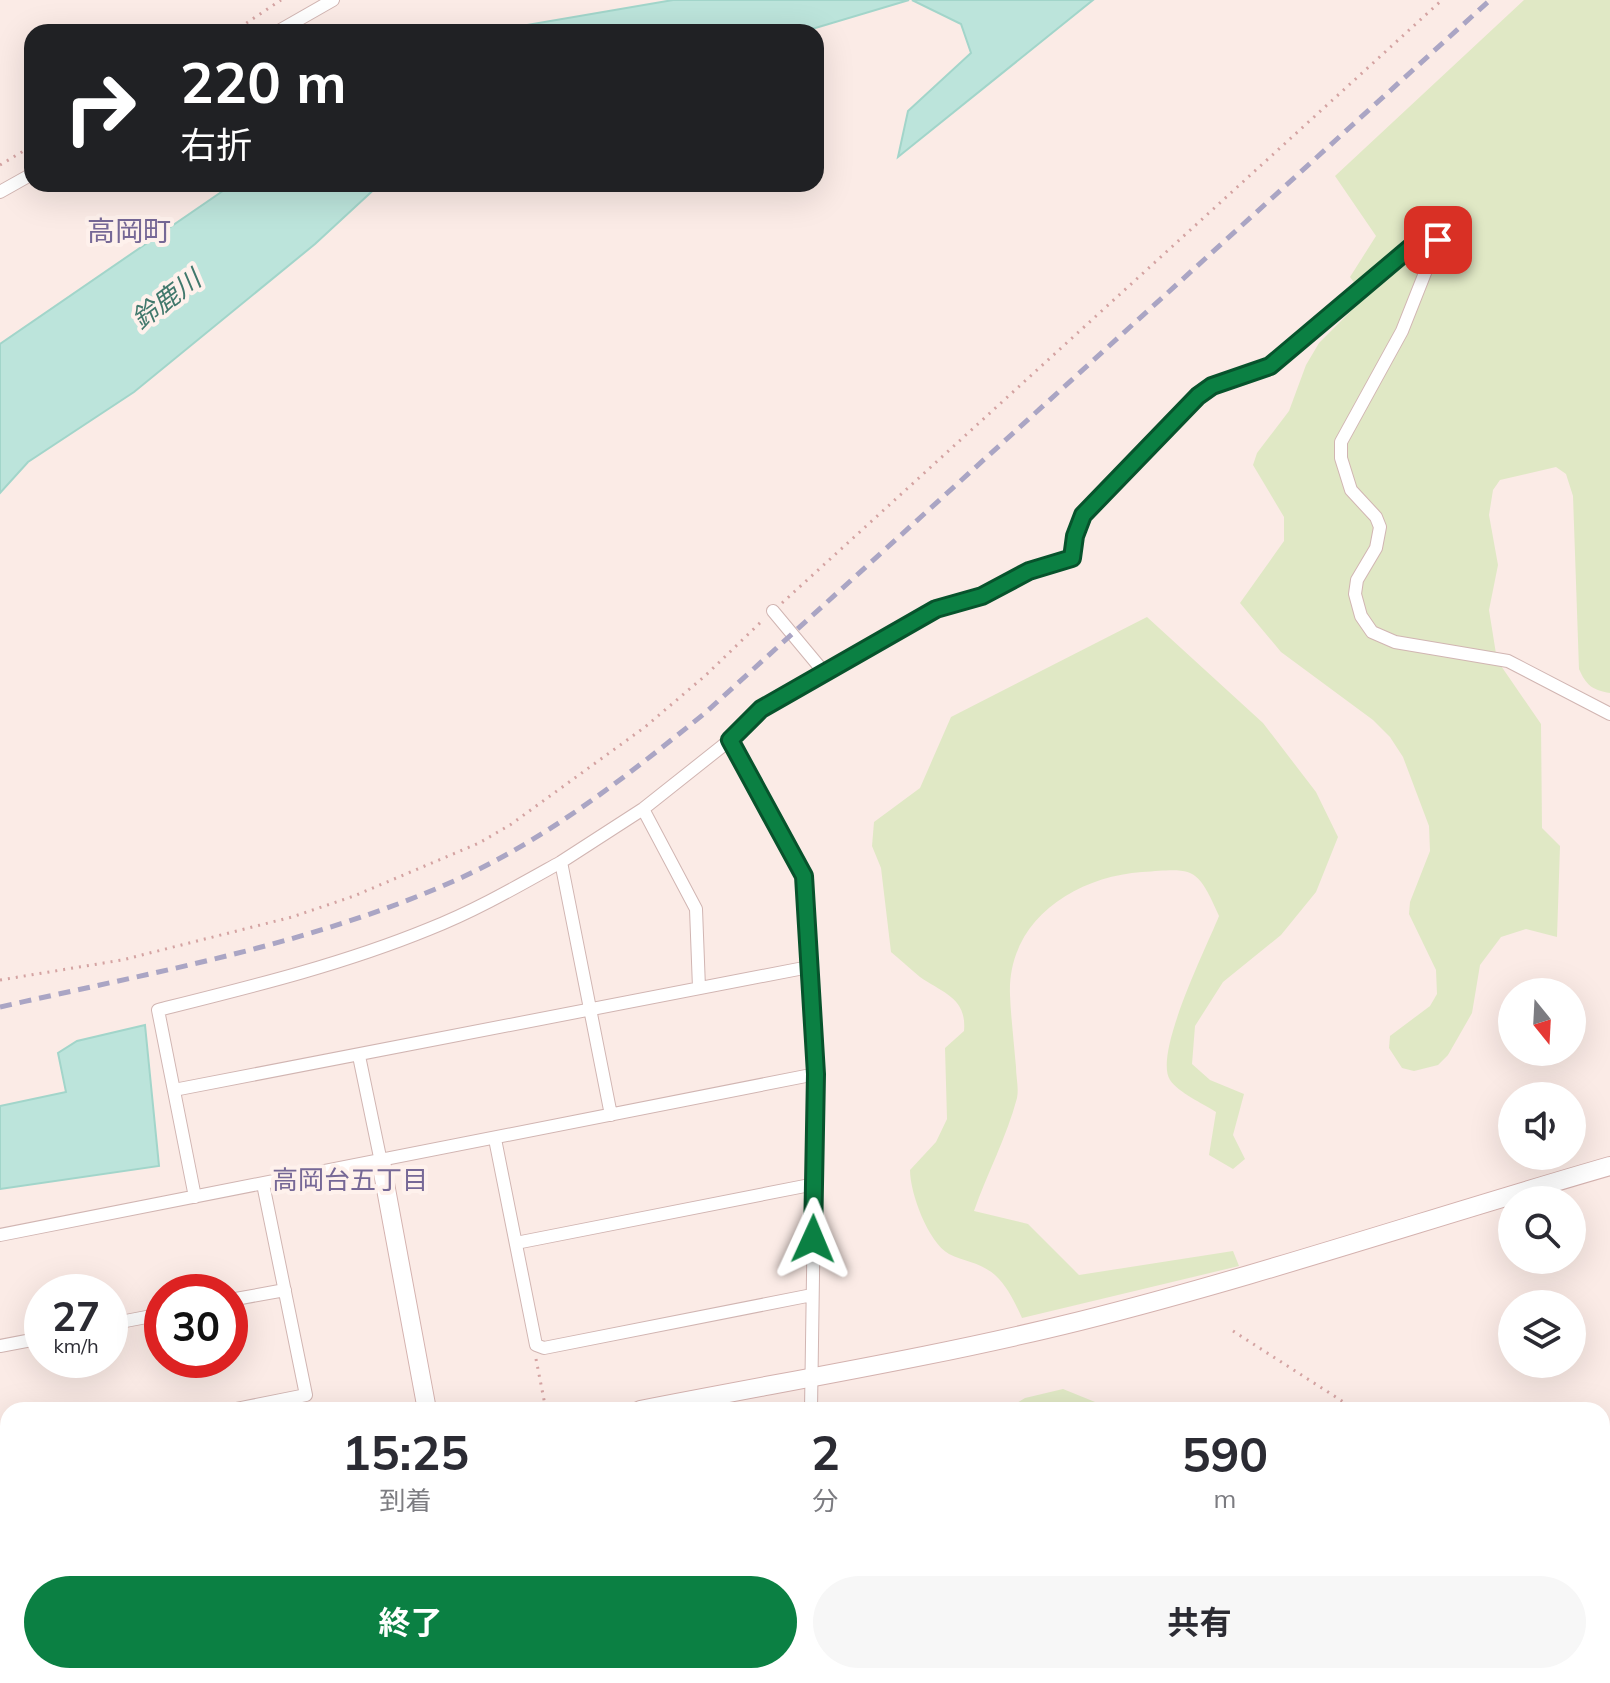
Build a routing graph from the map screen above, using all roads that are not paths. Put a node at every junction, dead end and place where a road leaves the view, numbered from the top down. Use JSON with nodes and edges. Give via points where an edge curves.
{"nodes":[{"id":1,"x":333,"y":0,"type":"edge"},
{"id":2,"x":291,"y":24,"type":"edge"},
{"id":3,"x":24,"y":178,"type":"edge"},
{"id":4,"x":0,"y":192,"type":"edge"},
{"id":5,"x":773,"y":611,"type":"road end"},
{"id":6,"x":823,"y":671,"type":"junction"},
{"id":7,"x":1610,"y":714,"type":"edge"},
{"id":8,"x":730,"y":740,"type":"junction"},
{"id":9,"x":643,"y":809,"type":"junction"},
{"id":10,"x":561,"y":862,"type":"junction"},
{"id":11,"x":809,"y":967,"type":"junction"},
{"id":12,"x":699,"y":988,"type":"junction"},
{"id":13,"x":590,"y":1010,"type":"junction"},
{"id":14,"x":359,"y":1056,"type":"junction"},
{"id":15,"x":816,"y":1074,"type":"junction"},
{"id":16,"x":174,"y":1090,"type":"junction"},
{"id":17,"x":611,"y":1115,"type":"junction"},
{"id":18,"x":495,"y":1139,"type":"junction"},
{"id":19,"x":381,"y":1162,"type":"junction"},
{"id":20,"x":1610,"y":1166,"type":"edge"},
{"id":21,"x":263,"y":1184,"type":"junction"},
{"id":22,"x":815,"y":1184,"type":"junction"},
{"id":23,"x":195,"y":1197,"type":"junction"},
{"id":24,"x":0,"y":1235,"type":"edge"},
{"id":25,"x":516,"y":1243,"type":"junction"},
{"id":26,"x":285,"y":1290,"type":"junction"},
{"id":27,"x":812,"y":1295,"type":"junction"},
{"id":28,"x":248,"y":1297,"type":"edge"},
{"id":29,"x":24,"y":1341,"type":"edge"},
{"id":30,"x":0,"y":1346,"type":"edge"},
{"id":31,"x":811,"y":1377,"type":"junction"},
{"id":32,"x":271,"y":1402,"type":"edge"},
{"id":33,"x":426,"y":1402,"type":"edge"},
{"id":34,"x":681,"y":1402,"type":"edge"},
{"id":35,"x":811,"y":1402,"type":"edge"}],
"edges":[{"from":1,"to":2,"type":"street"},
{"from":3,"to":4,"type":"street"},
{"from":5,"to":6,"type":"street"},
{"from":6,"to":7,"type":"street","via":[[936,609],[1072,558],[1083,515],[1198,396],[1270,366],[1430,231],[1438,240],[1402,331],[1341,442],[1351,490],[1380,527],[1376,548],[1357,580],[1361,616],[1372,632],[1395,642],[1508,661]]},
{"from":6,"to":8,"type":"street","via":[[761,709]]},
{"from":8,"to":9,"type":"street"},
{"from":8,"to":11,"type":"street","via":[[804,876]]},
{"from":9,"to":10,"type":"street"},
{"from":9,"to":12,"type":"street","via":[[696,909]]},
{"from":10,"to":13,"type":"street"},
{"from":10,"to":16,"type":"street","via":[[432,928],[380,948],[158,1010]]},
{"from":11,"to":12,"type":"street"},
{"from":11,"to":15,"type":"street"},
{"from":12,"to":13,"type":"street"},
{"from":13,"to":14,"type":"street"},
{"from":13,"to":17,"type":"street"},
{"from":14,"to":16,"type":"street"},
{"from":14,"to":19,"type":"street"},
{"from":15,"to":17,"type":"street"},
{"from":15,"to":22,"type":"street"},
{"from":16,"to":23,"type":"street"},
{"from":17,"to":18,"type":"street"},
{"from":18,"to":19,"type":"street"},
{"from":18,"to":25,"type":"street"},
{"from":19,"to":21,"type":"street"},
{"from":19,"to":33,"type":"street"},
{"from":20,"to":31,"type":"street","via":[[1179,1295],[1046,1329]]},
{"from":21,"to":23,"type":"street"},
{"from":21,"to":26,"type":"street"},
{"from":22,"to":25,"type":"street"},
{"from":22,"to":27,"type":"street"},
{"from":23,"to":24,"type":"street"},
{"from":25,"to":27,"type":"street","via":[[536,1345],[544,1348]]},
{"from":26,"to":28,"type":"street"},
{"from":26,"to":32,"type":"street","via":[[306,1395]]},
{"from":27,"to":31,"type":"street"},
{"from":29,"to":30,"type":"street"},
{"from":31,"to":34,"type":"street"},
{"from":31,"to":35,"type":"street"}]}
